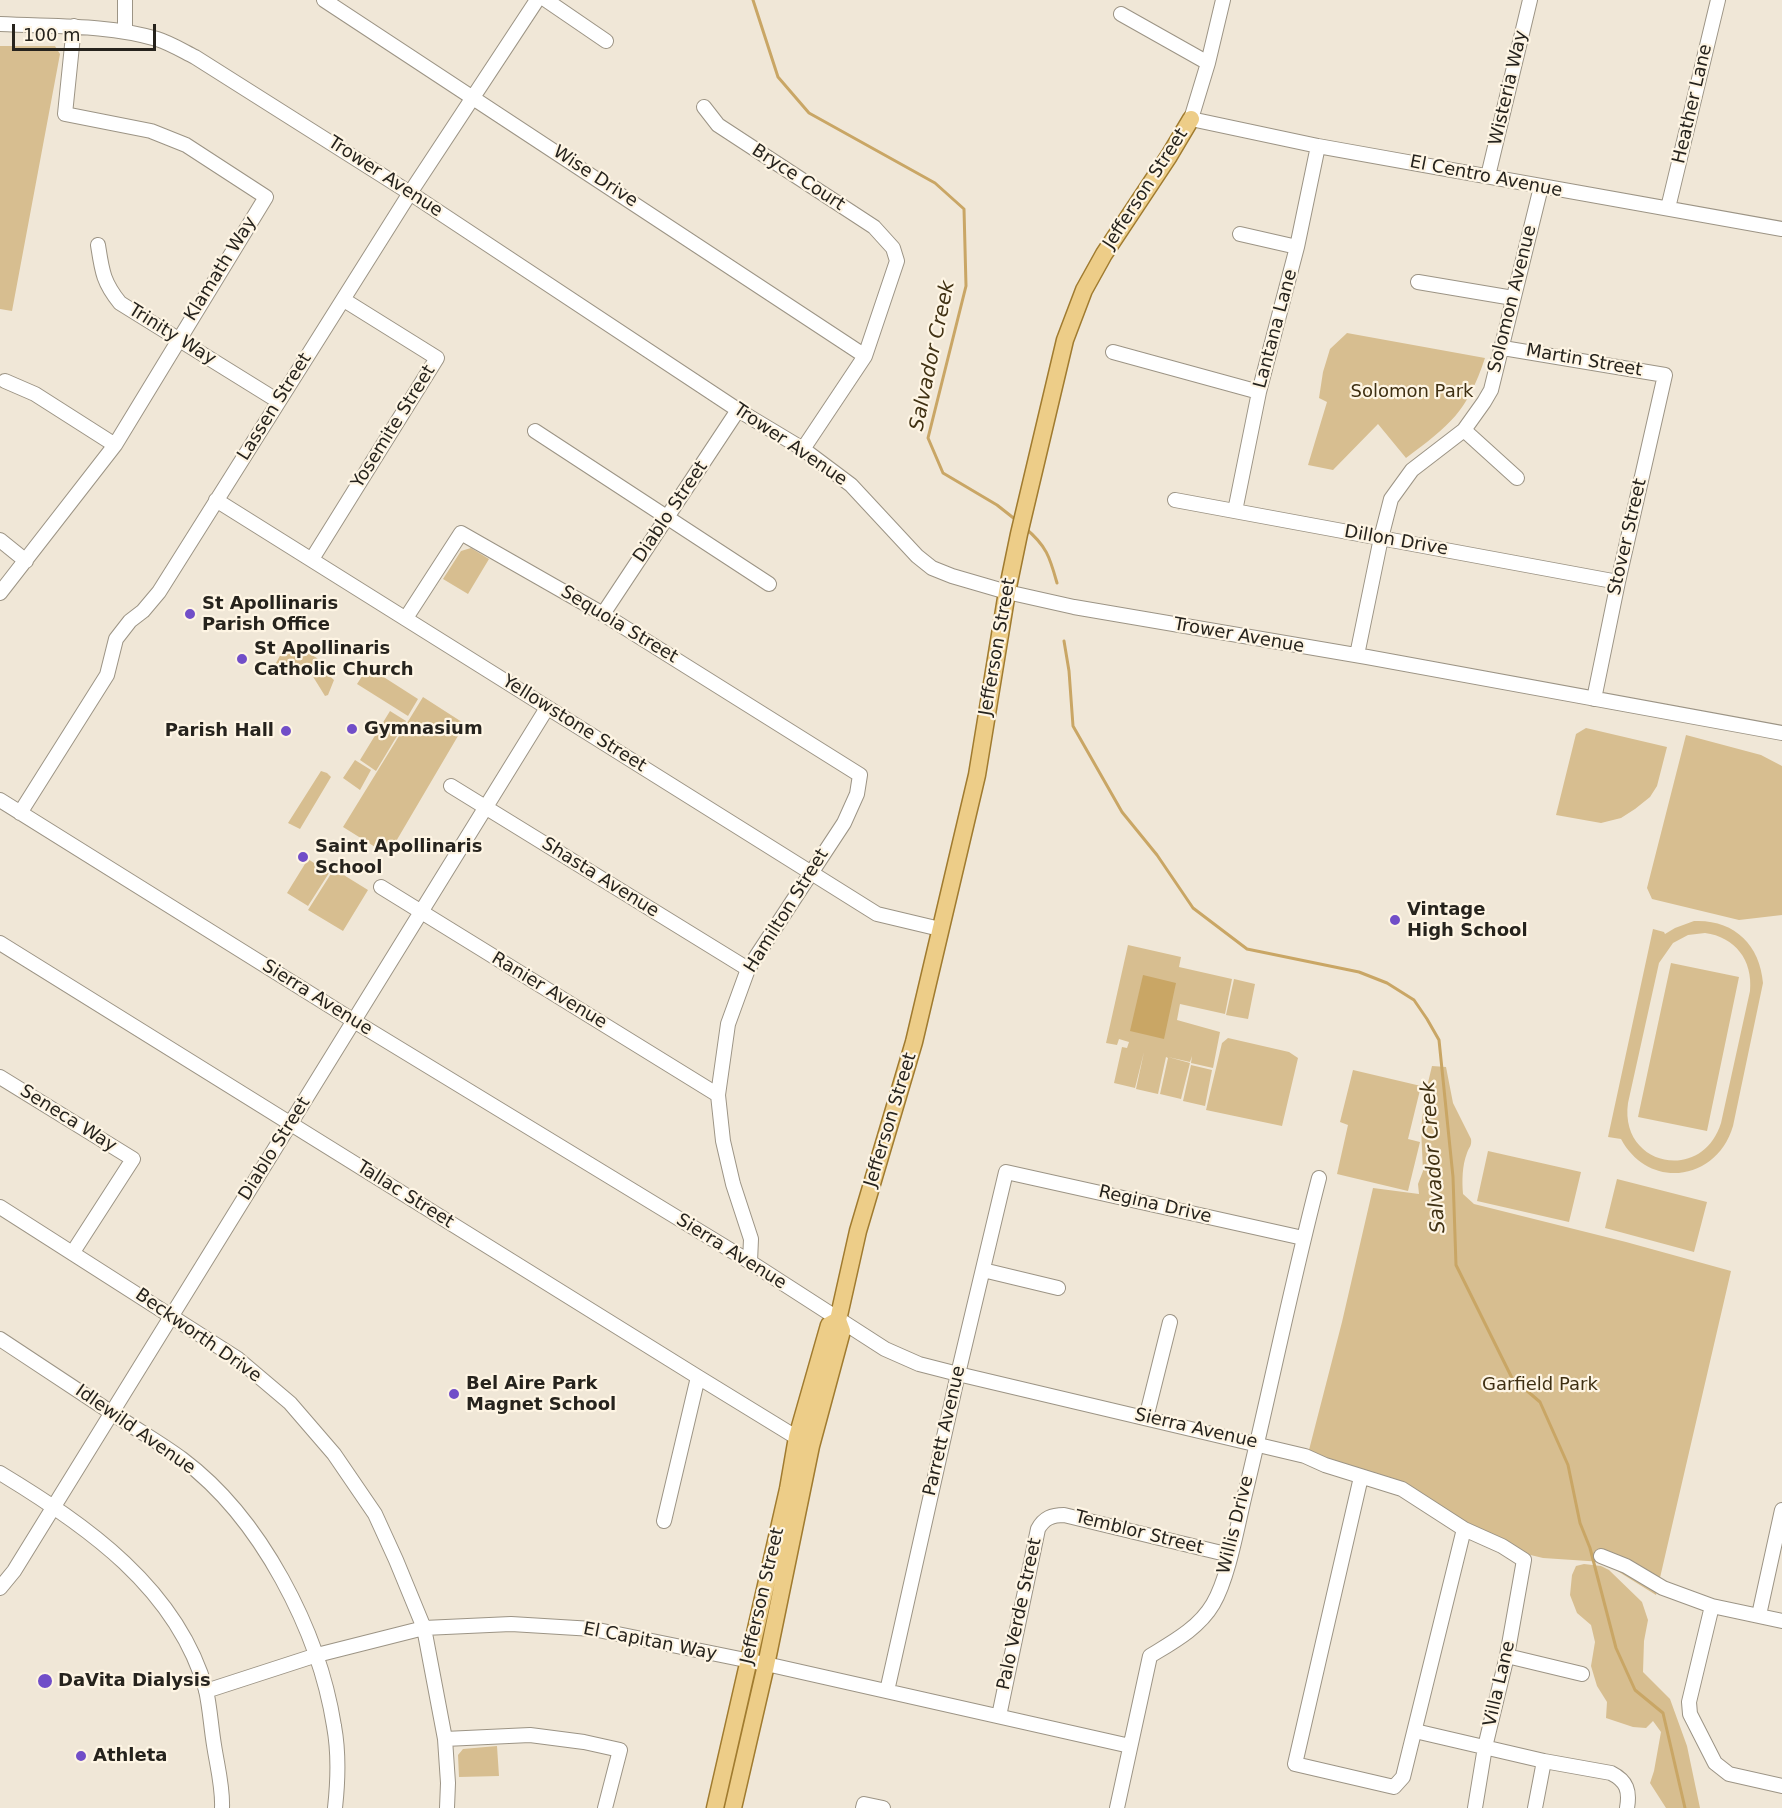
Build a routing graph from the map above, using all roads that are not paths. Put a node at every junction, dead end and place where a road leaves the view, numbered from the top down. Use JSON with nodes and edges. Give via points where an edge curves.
{"nodes":[{"id":1,"x":124,"y":0,"type":"edge"},
{"id":2,"x":324,"y":0,"type":"edge"},
{"id":3,"x":537,"y":0,"type":"edge"},
{"id":4,"x":546,"y":0,"type":"edge"},
{"id":5,"x":1223,"y":0,"type":"edge"},
{"id":6,"x":1530,"y":0,"type":"edge"},
{"id":7,"x":1718,"y":0,"type":"edge"},
{"id":8,"x":1121,"y":14,"type":"dead end"},
{"id":9,"x":0,"y":24,"type":"edge"},
{"id":10,"x":74,"y":26,"type":"junction"},
{"id":11,"x":125,"y":31,"type":"junction"},
{"id":12,"x":606,"y":40,"type":"dead end"},
{"id":13,"x":1208,"y":63,"type":"junction"},
{"id":14,"x":472,"y":97,"type":"junction"},
{"id":15,"x":704,"y":107,"type":"dead end"},
{"id":16,"x":1191,"y":118,"type":"junction"},
{"id":17,"x":1318,"y":146,"type":"junction"},
{"id":18,"x":1488,"y":176,"type":"junction"},
{"id":19,"x":1541,"y":187,"type":"junction"},
{"id":20,"x":410,"y":193,"type":"junction"},
{"id":21,"x":1668,"y":208,"type":"junction"},
{"id":22,"x":1782,"y":229,"type":"edge"},
{"id":23,"x":1240,"y":234,"type":"dead end"},
{"id":24,"x":98,"y":245,"type":"dead end"},
{"id":25,"x":1298,"y":247,"type":"junction"},
{"id":26,"x":1418,"y":282,"type":"dead end"},
{"id":27,"x":1513,"y":298,"type":"junction"},
{"id":28,"x":344,"y":300,"type":"junction"},
{"id":29,"x":178,"y":339,"type":"junction"},
{"id":30,"x":1503,"y":348,"type":"junction"},
{"id":31,"x":1113,"y":352,"type":"dead end"},
{"id":32,"x":865,"y":356,"type":"junction"},
{"id":33,"x":1665,"y":375,"type":"joint"},
{"id":34,"x":5,"y":381,"type":"dead end"},
{"id":35,"x":1259,"y":392,"type":"junction"},
{"id":36,"x":278,"y":401,"type":"junction"},
{"id":37,"x":738,"y":410,"type":"junction"},
{"id":38,"x":1464,"y":430,"type":"junction"},
{"id":39,"x":535,"y":431,"type":"dead end"},
{"id":40,"x":115,"y":445,"type":"junction"},
{"id":41,"x":803,"y":449,"type":"junction"},
{"id":42,"x":1517,"y":478,"type":"dead end"},
{"id":43,"x":216,"y":500,"type":"junction"},
{"id":44,"x":1175,"y":500,"type":"dead end"},
{"id":45,"x":1235,"y":511,"type":"junction"},
{"id":46,"x":667,"y":517,"type":"junction"},
{"id":47,"x":1381,"y":538,"type":"junction"},
{"id":48,"x":0,"y":540,"type":"edge"},
{"id":49,"x":312,"y":559,"type":"junction"},
{"id":50,"x":26,"y":561,"type":"junction"},
{"id":51,"x":1618,"y":582,"type":"junction"},
{"id":52,"x":769,"y":584,"type":"dead end"},
{"id":53,"x":0,"y":592,"type":"edge"},
{"id":54,"x":1007,"y":592,"type":"junction"},
{"id":55,"x":603,"y":614,"type":"junction"},
{"id":56,"x":406,"y":618,"type":"junction"},
{"id":57,"x":1357,"y":655,"type":"junction"},
{"id":58,"x":1594,"y":699,"type":"junction"},
{"id":59,"x":547,"y":708,"type":"junction"},
{"id":60,"x":1782,"y":733,"type":"edge"},
{"id":61,"x":860,"y":775,"type":"joint"},
{"id":62,"x":451,"y":786,"type":"dead end"},
{"id":63,"x":0,"y":800,"type":"edge"},
{"id":64,"x":486,"y":808,"type":"junction"},
{"id":65,"x":20,"y":813,"type":"junction"},
{"id":66,"x":812,"y":872,"type":"junction"},
{"id":67,"x":381,"y":887,"type":"dead end"},
{"id":68,"x":421,"y":913,"type":"junction"},
{"id":69,"x":940,"y":929,"type":"junction"},
{"id":70,"x":0,"y":943,"type":"edge"},
{"id":71,"x":748,"y":969,"type":"junction"},
{"id":72,"x":354,"y":1021,"type":"junction"},
{"id":73,"x":0,"y":1077,"type":"edge"},
{"id":74,"x":718,"y":1095,"type":"junction"},
{"id":75,"x":291,"y":1123,"type":"junction"},
{"id":76,"x":1006,"y":1172,"type":"joint"},
{"id":77,"x":1319,"y":1178,"type":"dead end"},
{"id":78,"x":0,"y":1206,"type":"edge"},
{"id":79,"x":1303,"y":1238,"type":"junction"},
{"id":80,"x":74,"y":1252,"type":"junction"},
{"id":81,"x":750,"y":1262,"type":"junction"},
{"id":82,"x":983,"y":1270,"type":"junction"},
{"id":83,"x":1058,"y":1288,"type":"dead end"},
{"id":84,"x":172,"y":1316,"type":"junction"},
{"id":85,"x":838,"y":1320,"type":"junction"},
{"id":86,"x":1170,"y":1322,"type":"dead end"},
{"id":87,"x":0,"y":1340,"type":"edge"},
{"id":88,"x":958,"y":1374,"type":"junction"},
{"id":89,"x":698,"y":1377,"type":"junction"},
{"id":90,"x":111,"y":1413,"type":"junction"},
{"id":91,"x":1146,"y":1418,"type":"junction"},
{"id":92,"x":804,"y":1442,"type":"junction"},
{"id":93,"x":1257,"y":1443,"type":"junction"},
{"id":94,"x":0,"y":1473,"type":"edge"},
{"id":95,"x":1360,"y":1477,"type":"junction"},
{"id":96,"x":54,"y":1506,"type":"junction"},
{"id":97,"x":1782,"y":1510,"type":"edge"},
{"id":98,"x":1049,"y":1517,"type":"joint"},
{"id":99,"x":664,"y":1521,"type":"dead end"},
{"id":100,"x":1464,"y":1529,"type":"junction"},
{"id":101,"x":1230,"y":1555,"type":"junction"},
{"id":102,"x":1601,"y":1556,"type":"dead end"},
{"id":103,"x":1524,"y":1560,"type":"joint"},
{"id":104,"x":0,"y":1588,"type":"edge"},
{"id":105,"x":1712,"y":1606,"type":"junction"},
{"id":106,"x":1759,"y":1615,"type":"junction"},
{"id":107,"x":1782,"y":1621,"type":"edge"},
{"id":108,"x":424,"y":1628,"type":"junction"},
{"id":109,"x":317,"y":1655,"type":"junction"},
{"id":110,"x":1507,"y":1656,"type":"junction"},
{"id":111,"x":748,"y":1661,"type":"junction"},
{"id":112,"x":766,"y":1665,"type":"junction"},
{"id":113,"x":1582,"y":1674,"type":"dead end"},
{"id":114,"x":206,"y":1691,"type":"junction"},
{"id":115,"x":887,"y":1691,"type":"junction"},
{"id":116,"x":999,"y":1716,"type":"junction"},
{"id":117,"x":1414,"y":1731,"type":"junction"},
{"id":118,"x":445,"y":1739,"type":"junction"},
{"id":119,"x":1130,"y":1746,"type":"junction"},
{"id":120,"x":1485,"y":1747,"type":"junction"},
{"id":121,"x":1544,"y":1761,"type":"junction"},
{"id":122,"x":1782,"y":1786,"type":"edge"},
{"id":123,"x":864,"y":1806,"type":"edge"},
{"id":124,"x":222,"y":1808,"type":"edge"},
{"id":125,"x":336,"y":1808,"type":"edge"},
{"id":126,"x":447,"y":1808,"type":"edge"},
{"id":127,"x":605,"y":1808,"type":"edge"},
{"id":128,"x":715,"y":1808,"type":"edge"},
{"id":129,"x":733,"y":1808,"type":"edge"},
{"id":130,"x":883,"y":1808,"type":"edge"},
{"id":131,"x":1117,"y":1808,"type":"edge"},
{"id":132,"x":1475,"y":1808,"type":"edge"},
{"id":133,"x":1535,"y":1808,"type":"edge"},
{"id":134,"x":1627,"y":1808,"type":"edge"}],
"edges":[{"from":1,"to":11,"type":"street"},
{"from":2,"to":14,"type":"street","name":"Wise Drive"},
{"from":3,"to":14,"type":"street","name":"Lassen Street"},
{"from":4,"to":12,"type":"street"},
{"from":5,"to":13,"type":"street","name":"Jefferson Street"},
{"from":6,"to":18,"type":"street","name":"Wisteria Way"},
{"from":7,"to":21,"type":"street","name":"Heather Lane"},
{"from":8,"to":13,"type":"street"},
{"from":9,"to":10,"type":"street","name":"Trower Avenue"},
{"from":10,"to":11,"type":"street","name":"Trower Avenue"},
{"from":10,"to":29,"type":"street","name":"Klamath Way","via":[[65,114],[151,131],[186,145],[266,197]]},
{"from":11,"to":20,"type":"street","name":"Trower Avenue","via":[[160,40],[195,57]]},
{"from":13,"to":16,"type":"street","name":"Jefferson Street"},
{"from":14,"to":20,"type":"street","name":"Lassen Street"},
{"from":14,"to":32,"type":"street","name":"Wise Drive"},
{"from":15,"to":32,"type":"street","name":"Bryce Court","via":[[718,125],[874,227],[893,248],[897,261]]},
{"from":16,"to":17,"type":"street","name":"El Centro Avenue"},
{"from":16,"to":54,"type":"main road","name":"Jefferson Street","via":[[1084,290],[1065,340]]},
{"from":17,"to":18,"type":"street","name":"El Centro Avenue"},
{"from":17,"to":25,"type":"street","name":"Lantana Lane"},
{"from":18,"to":19,"type":"street","name":"El Centro Avenue"},
{"from":19,"to":21,"type":"street","name":"El Centro Avenue"},
{"from":19,"to":27,"type":"street","name":"Solomon Avenue"},
{"from":20,"to":28,"type":"street","name":"Lassen Street"},
{"from":20,"to":37,"type":"street","name":"Trower Avenue"},
{"from":21,"to":22,"type":"street","name":"El Centro Avenue"},
{"from":23,"to":25,"type":"street"},
{"from":24,"to":29,"type":"street","name":"Trinity Way","via":[[108,288],[120,303]]},
{"from":25,"to":35,"type":"street","name":"Lantana Lane"},
{"from":26,"to":27,"type":"street"},
{"from":27,"to":30,"type":"street","name":"Solomon Avenue"},
{"from":28,"to":36,"type":"street","name":"Lassen Street"},
{"from":28,"to":49,"type":"street","name":"Yosemite Street","via":[[437,357]]},
{"from":29,"to":36,"type":"street","name":"Trinity Way"},
{"from":29,"to":40,"type":"street","name":"Klamath Way"},
{"from":30,"to":33,"type":"street","name":"Martin Street"},
{"from":30,"to":38,"type":"street","name":"Solomon Avenue","via":[[1491,390]]},
{"from":31,"to":35,"type":"street"},
{"from":32,"to":41,"type":"street"},
{"from":33,"to":51,"type":"street","name":"Stover Street"},
{"from":34,"to":40,"type":"street","via":[[35,394]]},
{"from":35,"to":45,"type":"street","name":"Lantana Lane"},
{"from":36,"to":43,"type":"street","name":"Lassen Street"},
{"from":37,"to":41,"type":"street","name":"Trower Avenue"},
{"from":37,"to":46,"type":"street","name":"Diablo Street"},
{"from":38,"to":42,"type":"street"},
{"from":38,"to":47,"type":"street","name":"Solomon Avenue","via":[[1412,470],[1391,499]]},
{"from":39,"to":46,"type":"street"},
{"from":40,"to":50,"type":"street","name":"Klamath Way"},
{"from":41,"to":54,"type":"street","name":"Trower Avenue","via":[[851,485],[932,568]]},
{"from":43,"to":49,"type":"street","name":"Yellowstone Street"},
{"from":43,"to":65,"type":"street","name":"Lassen Street","via":[[151,603],[116,639],[107,675]]},
{"from":44,"to":45,"type":"street","name":"Dillon Drive"},
{"from":45,"to":47,"type":"street","name":"Dillon Drive"},
{"from":46,"to":52,"type":"street"},
{"from":46,"to":55,"type":"street","name":"Diablo Street"},
{"from":47,"to":51,"type":"street","name":"Dillon Drive"},
{"from":47,"to":57,"type":"street","name":"Solomon Avenue"},
{"from":48,"to":50,"type":"street"},
{"from":49,"to":56,"type":"street","name":"Yellowstone Street"},
{"from":50,"to":53,"type":"street","name":"Klamath Way"},
{"from":51,"to":58,"type":"street","name":"Stover Street"},
{"from":54,"to":57,"type":"street","name":"Trower Avenue"},
{"from":54,"to":69,"type":"main road","name":"Jefferson Street","via":[[978,775]]},
{"from":55,"to":56,"type":"street","name":"Sequoia Street","via":[[461,532]]},
{"from":55,"to":61,"type":"street","name":"Sequoia Street"},
{"from":56,"to":59,"type":"street","name":"Yellowstone Street"},
{"from":57,"to":58,"type":"street","name":"Trower Avenue"},
{"from":58,"to":60,"type":"street","name":"Trower Avenue"},
{"from":59,"to":64,"type":"street","name":"Diablo Street"},
{"from":59,"to":66,"type":"street","name":"Yellowstone Street"},
{"from":61,"to":66,"type":"street","name":"Hamilton Street","via":[[857,794],[844,823]]},
{"from":62,"to":64,"type":"street","name":"Shasta Avenue"},
{"from":63,"to":65,"type":"street","name":"Sierra Avenue"},
{"from":64,"to":68,"type":"street","name":"Diablo Street"},
{"from":64,"to":71,"type":"street","name":"Shasta Avenue"},
{"from":65,"to":72,"type":"street","name":"Sierra Avenue"},
{"from":66,"to":69,"type":"street","name":"Yellowstone Street","via":[[877,914]]},
{"from":66,"to":71,"type":"street","name":"Hamilton Street"},
{"from":67,"to":68,"type":"street","name":"Ranier Avenue"},
{"from":68,"to":72,"type":"street","name":"Diablo Street"},
{"from":68,"to":74,"type":"street","name":"Ranier Avenue"},
{"from":69,"to":85,"type":"main road","name":"Jefferson Street","via":[[914,1042],[858,1231]]},
{"from":70,"to":75,"type":"street","name":"Tallac Street"},
{"from":71,"to":74,"type":"street","name":"Hamilton Street","via":[[728,1024]]},
{"from":72,"to":75,"type":"street","name":"Diablo Street"},
{"from":72,"to":81,"type":"street","name":"Sierra Avenue"},
{"from":73,"to":80,"type":"street","name":"Seneca Way","via":[[133,1159]]},
{"from":74,"to":81,"type":"street","name":"Hamilton Street","via":[[723,1142],[751,1239]]},
{"from":75,"to":84,"type":"street","name":"Diablo Street"},
{"from":75,"to":89,"type":"street","name":"Tallac Street"},
{"from":76,"to":79,"type":"street","name":"Regina Drive"},
{"from":76,"to":82,"type":"street","name":"Parrett Avenue"},
{"from":77,"to":79,"type":"street","name":"Willis Drive"},
{"from":78,"to":80,"type":"street","name":"Beckworth Drive"},
{"from":79,"to":93,"type":"street","name":"Willis Drive"},
{"from":80,"to":84,"type":"street","name":"Beckworth Drive"},
{"from":81,"to":85,"type":"street","name":"Sierra Avenue"},
{"from":82,"to":83,"type":"street"},
{"from":82,"to":88,"type":"street","name":"Parrett Avenue"},
{"from":84,"to":90,"type":"street","name":"Diablo Street"},
{"from":84,"to":108,"type":"street","name":"Beckworth Drive","via":[[246,1366],[290,1403],[334,1454],[375,1514]]},
{"from":85,"to":88,"type":"street","name":"Sierra Avenue","via":[[893,1353]]},
{"from":85,"to":92,"type":"main road","name":"Jefferson Street","via":[[842,1331]]},
{"from":86,"to":91,"type":"street"},
{"from":87,"to":90,"type":"street","name":"Idlewild Avenue"},
{"from":88,"to":91,"type":"street","name":"Sierra Avenue"},
{"from":88,"to":115,"type":"street","name":"Parrett Avenue"},
{"from":89,"to":92,"type":"street","name":"Tallac Street"},
{"from":89,"to":99,"type":"street"},
{"from":90,"to":96,"type":"street","name":"Diablo Street"},
{"from":90,"to":109,"type":"street","name":"Idlewild Avenue","via":[[183,1460],[227,1501],[264,1551]]},
{"from":91,"to":93,"type":"street","name":"Sierra Avenue"},
{"from":92,"to":111,"type":"main road","name":"Jefferson Street","via":[[788,1489]]},
{"from":92,"to":112,"type":"main road","name":"Jefferson Street"},
{"from":93,"to":95,"type":"street","name":"Sierra Avenue"},
{"from":93,"to":101,"type":"street","name":"Willis Drive"},
{"from":94,"to":96,"type":"street"},
{"from":95,"to":100,"type":"street","name":"Sierra Avenue","via":[[1402,1489]]},
{"from":95,"to":117,"type":"street","via":[[1295,1764],[1394,1787],[1403,1777]]},
{"from":96,"to":104,"type":"street","name":"Diablo Street"},
{"from":96,"to":114,"type":"street","via":[[112,1550],[143,1582],[192,1653]]},
{"from":97,"to":106,"type":"street"},
{"from":98,"to":101,"type":"street","name":"Temblor Street","via":[[1064,1515]]},
{"from":98,"to":116,"type":"street","name":"Palo Verde Street","via":[[1038,1529]]},
{"from":100,"to":103,"type":"street","name":"Sierra Avenue"},
{"from":100,"to":117,"type":"street"},
{"from":101,"to":119,"type":"street","name":"Willis Drive","via":[[1220,1590],[1207,1615],[1150,1656]]},
{"from":102,"to":105,"type":"street","via":[[1663,1588]]},
{"from":103,"to":110,"type":"street","name":"Villa Lane"},
{"from":105,"to":106,"type":"street"},
{"from":105,"to":122,"type":"street","via":[[1689,1702],[1690,1714],[1722,1770]]},
{"from":106,"to":107,"type":"street"},
{"from":108,"to":109,"type":"street","name":"El Capitan Way"},
{"from":108,"to":111,"type":"street","name":"El Capitan Way","via":[[510,1624],[593,1629]]},
{"from":108,"to":118,"type":"street","name":"Beckworth Drive"},
{"from":109,"to":114,"type":"street","name":"El Capitan Way"},
{"from":109,"to":125,"type":"street","name":"Idlewild Avenue","via":[[334,1727]]},
{"from":110,"to":113,"type":"street"},
{"from":110,"to":120,"type":"street","name":"Villa Lane"},
{"from":111,"to":112,"type":"street","name":"El Capitan Way"},
{"from":111,"to":128,"type":"main road","name":"Jefferson Street"},
{"from":112,"to":115,"type":"street","name":"El Capitan Way"},
{"from":112,"to":129,"type":"main road","name":"Jefferson Street"},
{"from":114,"to":124,"type":"street"},
{"from":115,"to":116,"type":"street","name":"El Capitan Way"},
{"from":116,"to":119,"type":"street","name":"El Capitan Way"},
{"from":117,"to":120,"type":"street"},
{"from":118,"to":126,"type":"street","name":"Beckworth Drive"},
{"from":118,"to":127,"type":"street","via":[[530,1735],[620,1750]]},
{"from":119,"to":131,"type":"street","name":"Willis Drive"},
{"from":120,"to":121,"type":"street"},
{"from":120,"to":132,"type":"street","name":"Villa Lane"},
{"from":121,"to":133,"type":"street"},
{"from":121,"to":134,"type":"street","via":[[1619,1778],[1628,1792]]},
{"from":123,"to":130,"type":"street"}]}
